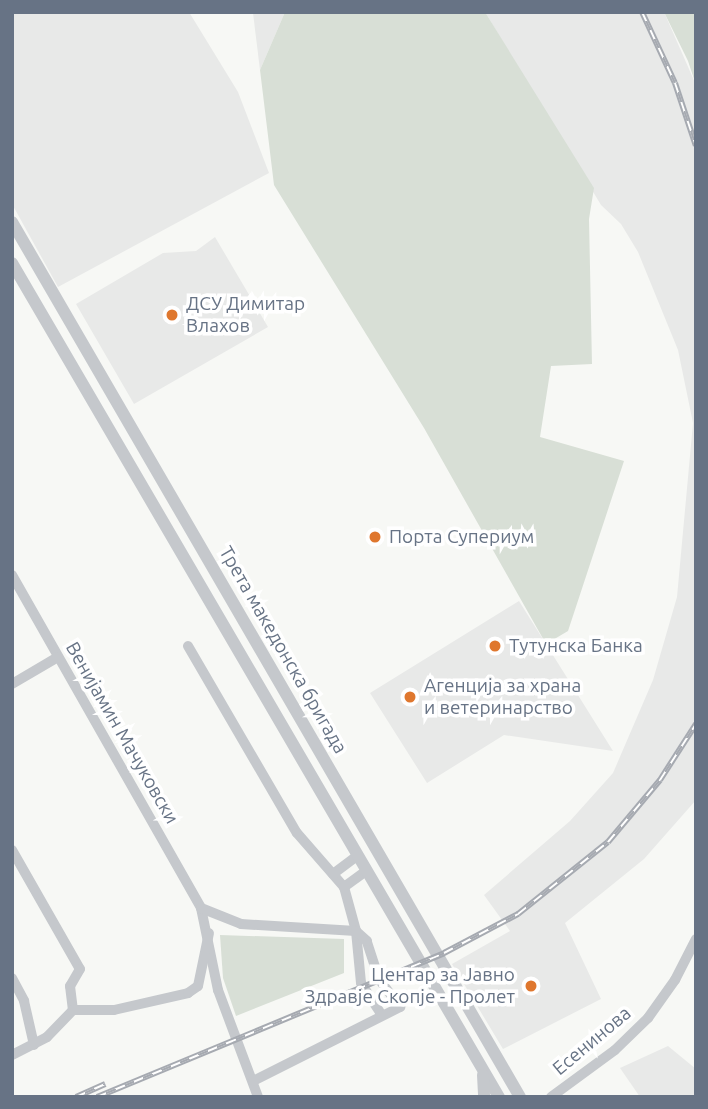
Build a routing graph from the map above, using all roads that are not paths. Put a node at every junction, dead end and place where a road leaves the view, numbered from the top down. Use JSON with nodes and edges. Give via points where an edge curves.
{"nodes":[{"id":1,"x":12,"y":222,"type":"edge"},
{"id":2,"x":12,"y":263,"type":"edge"},
{"id":3,"x":12,"y":575,"type":"edge"},
{"id":4,"x":188,"y":646,"type":"dead end"},
{"id":5,"x":58,"y":657,"type":"junction"},
{"id":6,"x":12,"y":684,"type":"edge"},
{"id":7,"x":12,"y":850,"type":"edge"},
{"id":8,"x":356,"y":856,"type":"junction"},
{"id":9,"x":366,"y":871,"type":"junction"},
{"id":10,"x":333,"y":874,"type":"junction"},
{"id":11,"x":344,"y":887,"type":"junction"},
{"id":12,"x":201,"y":908,"type":"junction"},
{"id":13,"x":356,"y":930,"type":"junction"},
{"id":14,"x":209,"y":933,"type":"junction"},
{"id":15,"x":696,"y":939,"type":"edge"},
{"id":16,"x":12,"y":978,"type":"edge"},
{"id":17,"x":24,"y":1001,"type":"junction"},
{"id":18,"x":12,"y":1008,"type":"edge"},
{"id":19,"x":73,"y":1010,"type":"junction"},
{"id":20,"x":382,"y":1015,"type":"junction"},
{"id":21,"x":34,"y":1045,"type":"junction"},
{"id":22,"x":12,"y":1055,"type":"edge"},
{"id":23,"x":482,"y":1067,"type":"junction"},
{"id":24,"x":253,"y":1081,"type":"junction"},
{"id":25,"x":258,"y":1097,"type":"edge"},
{"id":26,"x":484,"y":1097,"type":"edge"},
{"id":27,"x":499,"y":1097,"type":"edge"},
{"id":28,"x":520,"y":1097,"type":"edge"},
{"id":29,"x":551,"y":1097,"type":"edge"}],
"edges":[{"from":1,"to":28,"type":"street","name":"Трета македонска бригада"},
{"from":2,"to":8,"type":"street","name":"Трета македонска бригада"},
{"from":3,"to":5,"type":"street","name":"Венијамин Мачуковски"},
{"from":4,"to":10,"type":"street","via":[[297,832]]},
{"from":5,"to":6,"type":"street"},
{"from":5,"to":12,"type":"street","name":"Венијамин Мачуковски"},
{"from":7,"to":19,"type":"street","via":[[80,969],[70,986]]},
{"from":8,"to":9,"type":"street","name":"Трета македонска бригада"},
{"from":8,"to":10,"type":"street"},
{"from":9,"to":11,"type":"street"},
{"from":9,"to":23,"type":"street","name":"Трета македонска бригада"},
{"from":10,"to":11,"type":"street"},
{"from":11,"to":13,"type":"street"},
{"from":12,"to":13,"type":"street","via":[[241,924]]},
{"from":12,"to":14,"type":"street","name":"Венијамин Мачуковски"},
{"from":13,"to":20,"type":"street","via":[[361,983]]},
{"from":13,"to":20,"type":"street","via":[[367,940],[379,979],[400,1007]]},
{"from":14,"to":19,"type":"street","via":[[198,986],[188,993],[114,1010]]},
{"from":14,"to":24,"type":"street","name":"Венијамин Мачуковски","via":[[218,990]]},
{"from":15,"to":29,"type":"street","name":"Есенинова","via":[[648,1018],[615,1050]]},
{"from":16,"to":17,"type":"street"},
{"from":17,"to":18,"type":"street"},
{"from":17,"to":21,"type":"street"},
{"from":19,"to":21,"type":"street"},
{"from":20,"to":24,"type":"street"},
{"from":21,"to":22,"type":"street"},
{"from":23,"to":26,"type":"street"},
{"from":23,"to":27,"type":"street","name":"Трета македонска бригада"},
{"from":24,"to":25,"type":"street","name":"Венијамин Мачуковски"}]}
